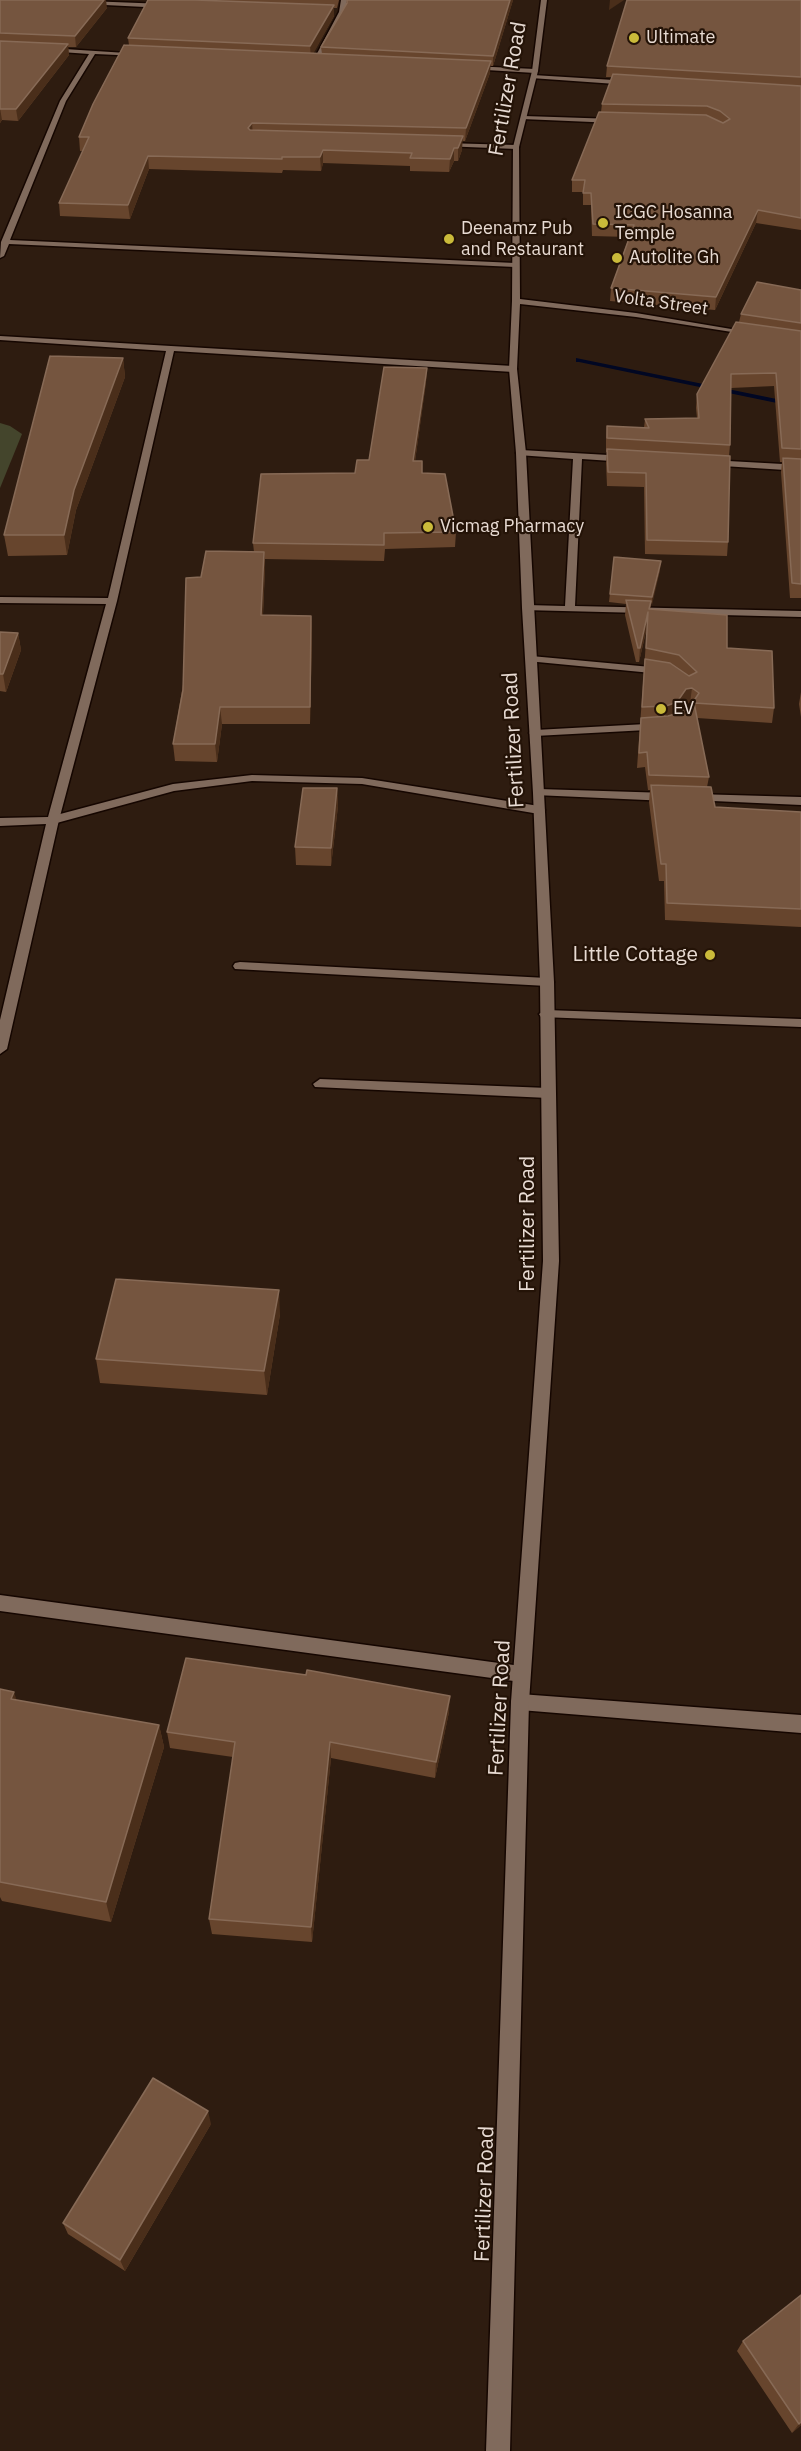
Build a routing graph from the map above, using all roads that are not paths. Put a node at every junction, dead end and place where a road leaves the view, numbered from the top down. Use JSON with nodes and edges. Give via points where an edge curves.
{"nodes":[{"id":1,"x":344,"y":0,"type":"edge"},
{"id":2,"x":544,"y":0,"type":"edge"},
{"id":3,"x":127,"y":2,"type":"edge"},
{"id":4,"x":81,"y":3,"type":"edge"},
{"id":5,"x":171,"y":6,"type":"edge"},
{"id":6,"x":330,"y":12,"type":"edge"},
{"id":7,"x":342,"y":12,"type":"junction"},
{"id":8,"x":35,"y":50,"type":"edge"},
{"id":9,"x":93,"y":52,"type":"junction"},
{"id":10,"x":151,"y":55,"type":"edge"},
{"id":11,"x":302,"y":61,"type":"edge"},
{"id":12,"x":314,"y":62,"type":"junction"},
{"id":13,"x":325,"y":62,"type":"edge"},
{"id":14,"x":465,"y":68,"type":"edge"},
{"id":15,"x":534,"y":74,"type":"junction"},
{"id":16,"x":638,"y":84,"type":"edge"},
{"id":17,"x":524,"y":118,"type":"junction"},
{"id":18,"x":624,"y":121,"type":"edge"},
{"id":19,"x":433,"y":145,"type":"edge"},
{"id":20,"x":516,"y":147,"type":"junction"},
{"id":21,"x":5,"y":242,"type":"junction"},
{"id":22,"x":0,"y":256,"type":"edge"},
{"id":23,"x":515,"y":265,"type":"junction"},
{"id":24,"x":516,"y":301,"type":"junction"},
{"id":25,"x":766,"y":335,"type":"edge"},
{"id":26,"x":0,"y":338,"type":"edge"},
{"id":27,"x":171,"y":347,"type":"junction"},
{"id":28,"x":513,"y":369,"type":"junction"},
{"id":29,"x":521,"y":453,"type":"junction"},
{"id":30,"x":578,"y":456,"type":"junction"},
{"id":31,"x":636,"y":459,"type":"edge"},
{"id":32,"x":695,"y":462,"type":"edge"},
{"id":33,"x":801,"y":468,"type":"edge"},
{"id":34,"x":0,"y":600,"type":"edge"},
{"id":35,"x":111,"y":601,"type":"junction"},
{"id":36,"x":527,"y":608,"type":"junction"},
{"id":37,"x":570,"y":609,"type":"junction"},
{"id":38,"x":801,"y":614,"type":"edge"},
{"id":39,"x":531,"y":659,"type":"junction"},
{"id":40,"x":673,"y":674,"type":"edge"},
{"id":41,"x":689,"y":708,"type":"edge"},
{"id":42,"x":535,"y":733,"type":"junction"},
{"id":43,"x":539,"y":793,"type":"junction"},
{"id":44,"x":801,"y":801,"type":"edge"},
{"id":45,"x":539,"y":810,"type":"junction"},
{"id":46,"x":53,"y":820,"type":"junction"},
{"id":47,"x":0,"y":822,"type":"edge"},
{"id":48,"x":240,"y":966,"type":"dead end"},
{"id":49,"x":546,"y":982,"type":"junction"},
{"id":50,"x":546,"y":1014,"type":"junction"},
{"id":51,"x":801,"y":1023,"type":"edge"},
{"id":52,"x":0,"y":1049,"type":"edge"},
{"id":53,"x":320,"y":1084,"type":"dead end"},
{"id":54,"x":548,"y":1093,"type":"junction"},
{"id":55,"x":0,"y":1603,"type":"edge"},
{"id":56,"x":521,"y":1674,"type":"junction"},
{"id":57,"x":520,"y":1702,"type":"junction"},
{"id":58,"x":801,"y":1724,"type":"edge"},
{"id":59,"x":498,"y":2451,"type":"edge"}],
"edges":[{"from":1,"to":7,"type":"street"},
{"from":2,"to":15,"type":"street","name":"Fertilizer Road"},
{"from":3,"to":4,"type":"street"},
{"from":3,"to":5,"type":"street"},
{"from":6,"to":7,"type":"street"},
{"from":7,"to":12,"type":"street"},
{"from":8,"to":9,"type":"street"},
{"from":9,"to":10,"type":"street"},
{"from":9,"to":21,"type":"street","via":[[63,102]]},
{"from":11,"to":12,"type":"street"},
{"from":12,"to":13,"type":"street"},
{"from":14,"to":15,"type":"street"},
{"from":15,"to":16,"type":"street"},
{"from":15,"to":17,"type":"street","name":"Fertilizer Road"},
{"from":17,"to":18,"type":"street"},
{"from":17,"to":20,"type":"street","name":"Fertilizer Road"},
{"from":19,"to":20,"type":"street"},
{"from":20,"to":23,"type":"street","name":"Fertilizer Road"},
{"from":21,"to":22,"type":"street"},
{"from":21,"to":23,"type":"street"},
{"from":23,"to":24,"type":"street","name":"Fertilizer Road"},
{"from":24,"to":25,"type":"street","name":"Volta Street"},
{"from":24,"to":28,"type":"street","name":"Fertilizer Road"},
{"from":26,"to":27,"type":"street"},
{"from":27,"to":28,"type":"street"},
{"from":27,"to":35,"type":"street"},
{"from":28,"to":29,"type":"street","name":"Fertilizer Road"},
{"from":29,"to":30,"type":"street"},
{"from":29,"to":36,"type":"street","name":"Fertilizer Road"},
{"from":30,"to":31,"type":"street"},
{"from":30,"to":37,"type":"street"},
{"from":32,"to":33,"type":"street"},
{"from":34,"to":35,"type":"street"},
{"from":35,"to":46,"type":"street"},
{"from":36,"to":37,"type":"street"},
{"from":36,"to":39,"type":"street","name":"Fertilizer Road"},
{"from":37,"to":38,"type":"street"},
{"from":39,"to":40,"type":"street"},
{"from":39,"to":42,"type":"street","name":"Fertilizer Road"},
{"from":41,"to":42,"type":"street","via":[[681,721],[666,726]]},
{"from":42,"to":43,"type":"street","name":"Fertilizer Road"},
{"from":43,"to":44,"type":"street"},
{"from":43,"to":45,"type":"street","name":"Fertilizer Road"},
{"from":45,"to":46,"type":"street","via":[[362,781],[252,778],[173,789]]},
{"from":45,"to":49,"type":"street","name":"Fertilizer Road"},
{"from":46,"to":47,"type":"street"},
{"from":46,"to":52,"type":"street"},
{"from":48,"to":49,"type":"street"},
{"from":49,"to":50,"type":"street","name":"Fertilizer Road"},
{"from":50,"to":51,"type":"street"},
{"from":50,"to":54,"type":"street","name":"Fertilizer Road"},
{"from":53,"to":54,"type":"street"},
{"from":54,"to":56,"type":"street","name":"Fertilizer Road","via":[[551,1261]]},
{"from":55,"to":56,"type":"street"},
{"from":56,"to":57,"type":"street","name":"Fertilizer Road"},
{"from":57,"to":58,"type":"street"},
{"from":57,"to":59,"type":"street","name":"Fertilizer Road"}]}
